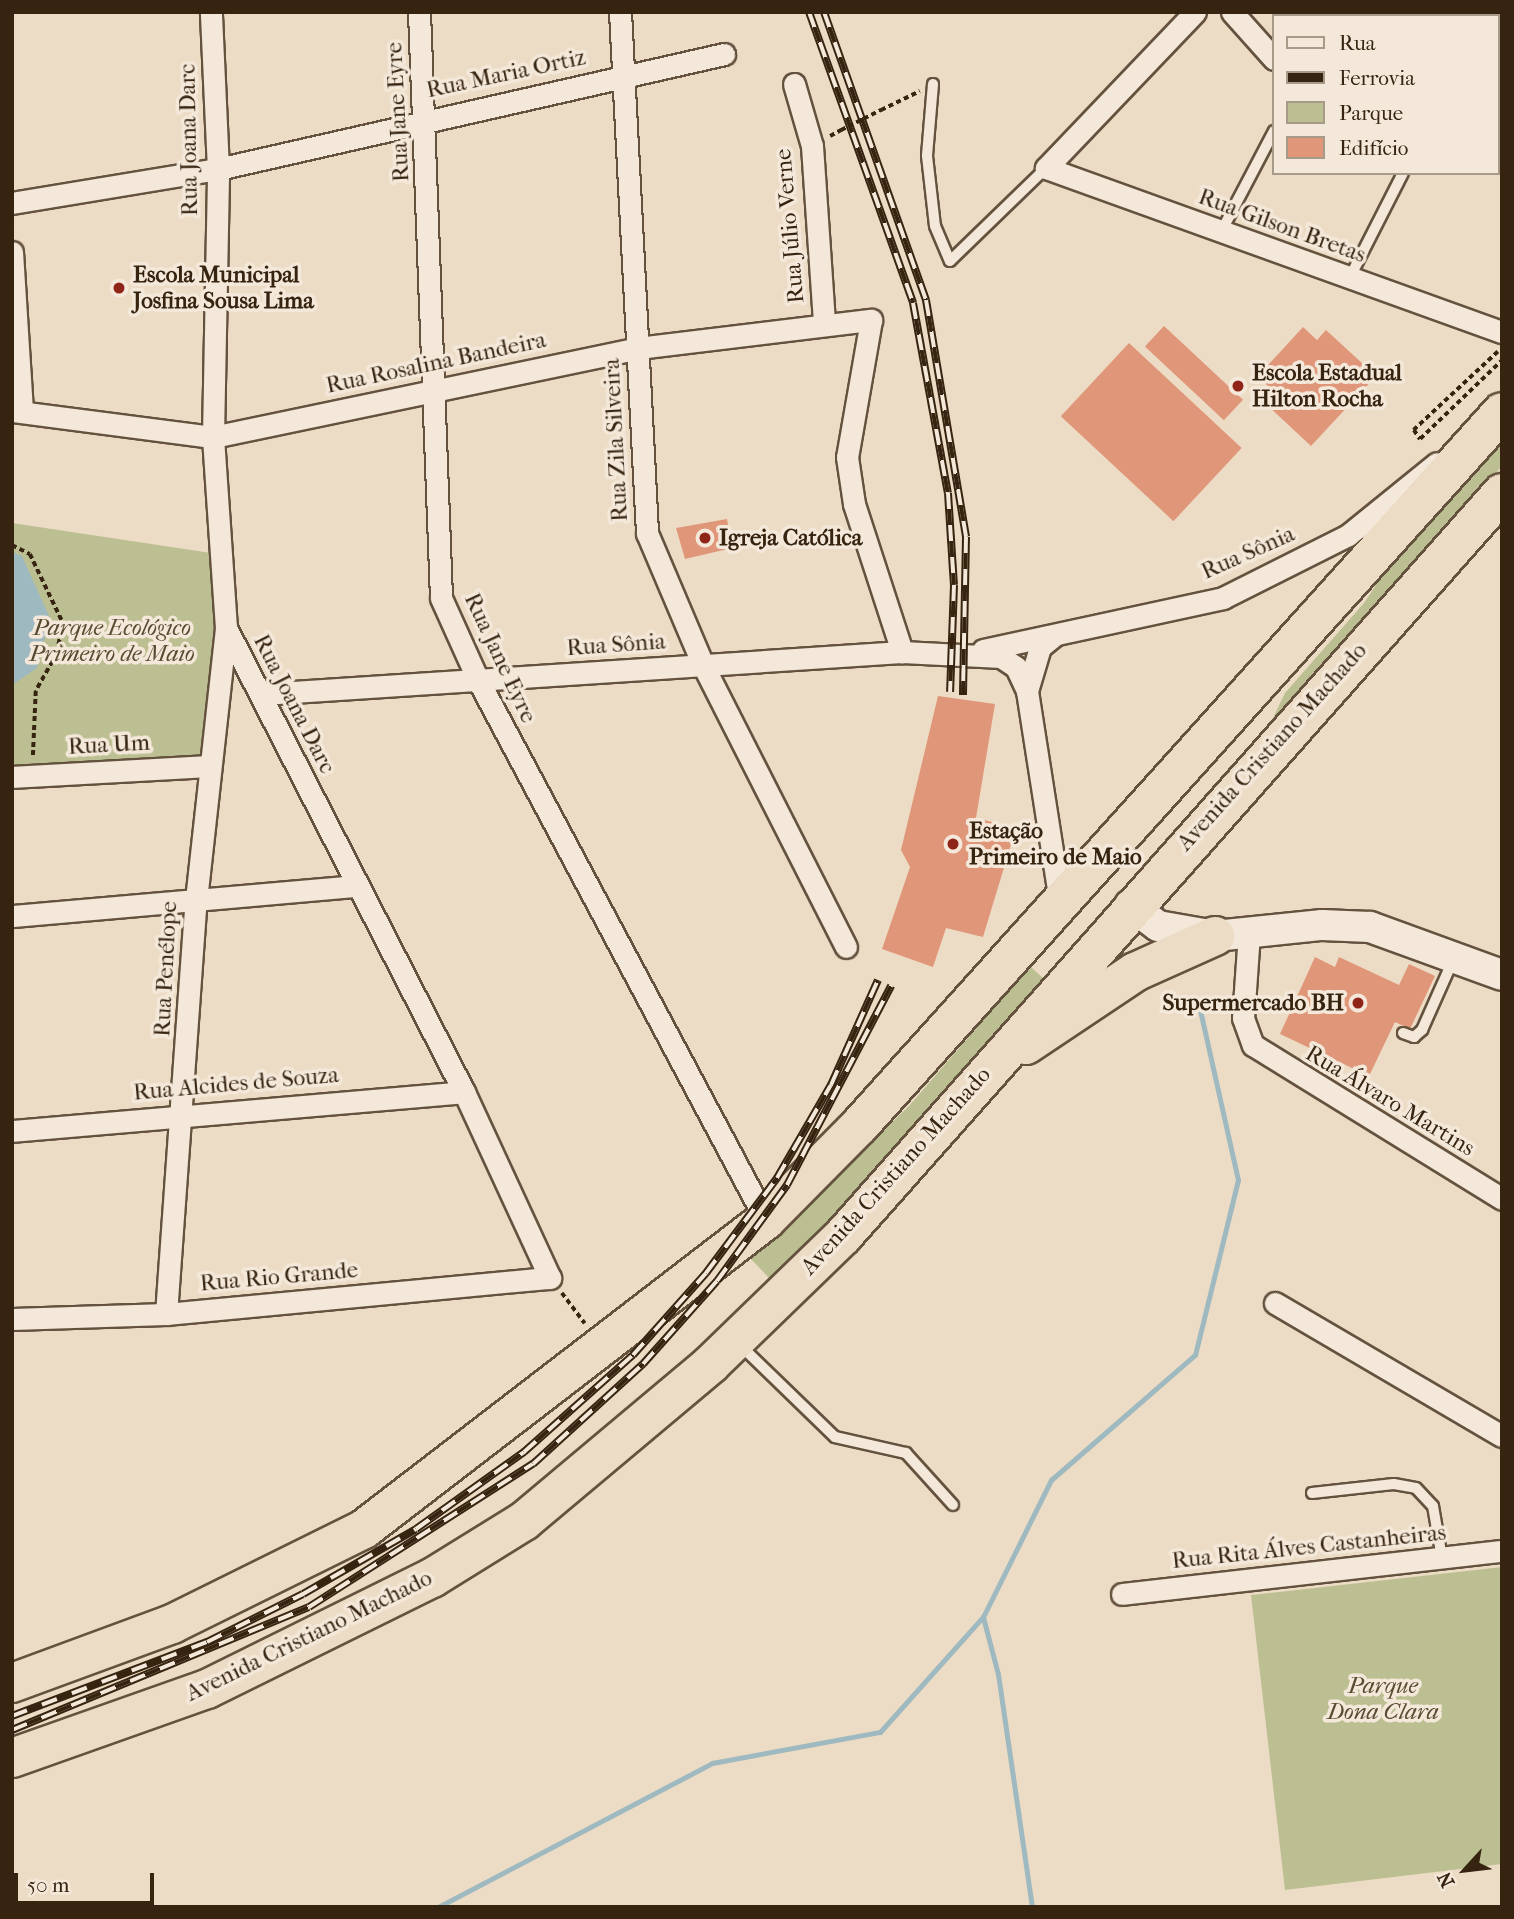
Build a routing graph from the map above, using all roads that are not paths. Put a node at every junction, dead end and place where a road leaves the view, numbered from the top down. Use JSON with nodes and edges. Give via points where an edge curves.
{"nodes":[{"id":1,"x":211,"y":12,"type":"edge"},
{"id":2,"x":419,"y":12,"type":"edge"},
{"id":3,"x":620,"y":12,"type":"edge"},
{"id":4,"x":1195,"y":12,"type":"edge"},
{"id":5,"x":1232,"y":12,"type":"edge"},
{"id":6,"x":724,"y":54,"type":"dead end"},
{"id":7,"x":1272,"y":57,"type":"edge"},
{"id":8,"x":622,"y":77,"type":"junction"},
{"id":9,"x":794,"y":84,"type":"dead end"},
{"id":10,"x":933,"y":84,"type":"road end"},
{"id":11,"x":425,"y":118,"type":"junction"},
{"id":12,"x":1272,"y":135,"type":"edge"},
{"id":13,"x":1045,"y":168,"type":"junction"},
{"id":14,"x":218,"y":169,"type":"junction"},
{"id":15,"x":1402,"y":175,"type":"edge"},
{"id":16,"x":12,"y":203,"type":"edge"},
{"id":17,"x":1221,"y":232,"type":"junction"},
{"id":18,"x":12,"y":252,"type":"edge"},
{"id":19,"x":1349,"y":279,"type":"junction"},
{"id":20,"x":824,"y":323,"type":"junction"},
{"id":21,"x":1502,"y":332,"type":"edge"},
{"id":22,"x":638,"y":348,"type":"junction"},
{"id":23,"x":436,"y":390,"type":"junction"},
{"id":24,"x":17,"y":411,"type":"edge"},
{"id":25,"x":1502,"y":411,"type":"edge"},
{"id":26,"x":213,"y":437,"type":"junction"},
{"id":27,"x":1500,"y":498,"type":"edge"},
{"id":28,"x":226,"y":628,"type":"junction"},
{"id":29,"x":1055,"y":635,"type":"junction"},
{"id":30,"x":902,"y":652,"type":"junction"},
{"id":31,"x":974,"y":652,"type":"junction"},
{"id":32,"x":703,"y":665,"type":"junction"},
{"id":33,"x":1264,"y":679,"type":"junction"},
{"id":34,"x":478,"y":680,"type":"junction"},
{"id":35,"x":1027,"y":691,"type":"junction"},
{"id":36,"x":261,"y":694,"type":"junction"},
{"id":37,"x":208,"y":766,"type":"junction"},
{"id":38,"x":22,"y":776,"type":"edge"},
{"id":39,"x":358,"y":886,"type":"junction"},
{"id":40,"x":196,"y":900,"type":"junction"},
{"id":41,"x":1060,"y":902,"type":"junction"},
{"id":42,"x":1130,"y":905,"type":"junction"},
{"id":43,"x":12,"y":916,"type":"edge"},
{"id":44,"x":1232,"y":935,"type":"junction"},
{"id":45,"x":1095,"y":946,"type":"junction"},
{"id":46,"x":846,"y":947,"type":"dead end"},
{"id":47,"x":1455,"y":955,"type":"junction"},
{"id":48,"x":1135,"y":972,"type":"junction"},
{"id":49,"x":1502,"y":975,"type":"edge"},
{"id":50,"x":1403,"y":1033,"type":"dead end"},
{"id":51,"x":981,"y":1076,"type":"junction"},
{"id":52,"x":464,"y":1092,"type":"junction"},
{"id":53,"x":185,"y":1114,"type":"junction"},
{"id":54,"x":12,"y":1131,"type":"edge"},
{"id":55,"x":1502,"y":1199,"type":"edge"},
{"id":56,"x":765,"y":1220,"type":"junction"},
{"id":57,"x":550,"y":1278,"type":"joint"},
{"id":58,"x":1275,"y":1303,"type":"dead end"},
{"id":59,"x":166,"y":1314,"type":"junction"},
{"id":60,"x":12,"y":1319,"type":"edge"},
{"id":61,"x":735,"y":1340,"type":"junction"},
{"id":62,"x":1502,"y":1436,"type":"edge"},
{"id":63,"x":1312,"y":1493,"type":"dead end"},
{"id":64,"x":953,"y":1505,"type":"dead end"},
{"id":65,"x":1502,"y":1552,"type":"edge"},
{"id":66,"x":1443,"y":1558,"type":"junction"},
{"id":67,"x":1122,"y":1594,"type":"dead end"},
{"id":68,"x":12,"y":1683,"type":"edge"},
{"id":69,"x":12,"y":1758,"type":"edge"}],
"edges":[{"from":1,"to":14,"type":"street","name":"Rua Joana Darc"},
{"from":2,"to":11,"type":"street","name":"Rua Jane Eyre"},
{"from":3,"to":8,"type":"street","name":"Rua Zila Silveira"},
{"from":4,"to":13,"type":"street"},
{"from":5,"to":7,"type":"street"},
{"from":6,"to":8,"type":"street","name":"Rua Maria Ortiz"},
{"from":8,"to":11,"type":"street","name":"Rua Maria Ortiz"},
{"from":8,"to":22,"type":"street","name":"Rua Zila Silveira"},
{"from":9,"to":20,"type":"street","name":"Rua Júlio Verne","via":[[813,146]]},
{"from":10,"to":13,"type":"lane","via":[[927,156],[935,226],[950,261]]},
{"from":11,"to":14,"type":"street","name":"Rua Maria Ortiz"},
{"from":11,"to":23,"type":"street","name":"Rua Jane Eyre"},
{"from":12,"to":17,"type":"lane"},
{"from":13,"to":17,"type":"street","name":"Rua Gilson Bretas"},
{"from":14,"to":16,"type":"street","name":"Rua Maria Ortiz"},
{"from":14,"to":26,"type":"street","name":"Rua Joana Darc"},
{"from":15,"to":19,"type":"lane"},
{"from":17,"to":19,"type":"street","name":"Rua Gilson Bretas"},
{"from":18,"to":24,"type":"street"},
{"from":19,"to":21,"type":"street","name":"Rua Gilson Bretas"},
{"from":20,"to":22,"type":"street","name":"Rua Rosalina Bandeira"},
{"from":20,"to":30,"type":"street","name":"Rua Rosalina Bandeira","via":[[871,320],[847,457],[854,504]]},
{"from":22,"to":23,"type":"street","name":"Rua Rosalina Bandeira"},
{"from":22,"to":32,"type":"street","name":"Rua Zila Silveira","via":[[647,534]]},
{"from":23,"to":26,"type":"street","name":"Rua Rosalina Bandeira"},
{"from":23,"to":34,"type":"street","name":"Rua Jane Eyre","via":[[441,598]]},
{"from":24,"to":26,"type":"street","name":"Rua Rosalina Bandeira"},
{"from":25,"to":29,"type":"street","name":"Rua Sônia","via":[[1348,535],[1223,598]]},
{"from":25,"to":33,"type":"highway"},
{"from":26,"to":28,"type":"street","name":"Rua Joana Darc"},
{"from":27,"to":42,"type":"highway","name":"Avenida Cristiano Machado"},
{"from":28,"to":36,"type":"street","name":"Rua Joana Darc"},
{"from":28,"to":37,"type":"street","name":"Rua Penélope"},
{"from":29,"to":31,"type":"street","name":"Rua Sônia"},
{"from":29,"to":35,"type":"street","via":[[1040,647]]},
{"from":30,"to":31,"type":"street","name":"Rua Sônia"},
{"from":30,"to":32,"type":"street","name":"Rua Sônia"},
{"from":31,"to":35,"type":"street","name":"Rua Sônia","via":[[1016,667]]},
{"from":32,"to":34,"type":"street","name":"Rua Sônia"},
{"from":32,"to":46,"type":"street","name":"Rua Zila Silveira"},
{"from":33,"to":41,"type":"highway"},
{"from":33,"to":42,"type":"highway","via":[[1263,708],[1135,850],[1126,871]]},
{"from":34,"to":36,"type":"street","name":"Rua Sônia"},
{"from":34,"to":56,"type":"street","name":"Rua Jane Eyre"},
{"from":35,"to":41,"type":"street","name":"Rua Sônia"},
{"from":36,"to":39,"type":"street","name":"Rua Joana Darc"},
{"from":37,"to":38,"type":"street","name":"Rua Um"},
{"from":37,"to":40,"type":"street","name":"Rua Penélope"},
{"from":39,"to":40,"type":"street"},
{"from":39,"to":52,"type":"street","name":"Rua Joana Darc"},
{"from":40,"to":43,"type":"street"},
{"from":40,"to":53,"type":"street","name":"Rua Penélope"},
{"from":41,"to":45,"type":"highway"},
{"from":41,"to":56,"type":"highway"},
{"from":42,"to":44,"type":"street","via":[[1158,926]]},
{"from":42,"to":45,"type":"highway","name":"Avenida Cristiano Machado"},
{"from":44,"to":47,"type":"street","via":[[1370,927]]},
{"from":44,"to":48,"type":"highway"},
{"from":44,"to":55,"type":"street","name":"Rua Álvaro Martins","via":[[1243,1018],[1253,1045]]},
{"from":45,"to":48,"type":"highway"},
{"from":45,"to":51,"type":"highway","name":"Avenida Cristiano Machado"},
{"from":47,"to":49,"type":"street"},
{"from":47,"to":50,"type":"lane","via":[[1422,1030],[1415,1037]]},
{"from":48,"to":51,"type":"highway"},
{"from":51,"to":61,"type":"highway","name":"Avenida Cristiano Machado","via":[[843,1236]]},
{"from":52,"to":53,"type":"street","name":"Rua Alcides de Souza"},
{"from":52,"to":57,"type":"street","name":"Rua Joana Darc"},
{"from":53,"to":54,"type":"street","name":"Rua Alcides de Souza"},
{"from":53,"to":59,"type":"street","name":"Rua Penélope"},
{"from":56,"to":68,"type":"highway","via":[[364,1530],[172,1624]]},
{"from":57,"to":59,"type":"street","name":"Rua Rio Grande"},
{"from":58,"to":62,"type":"street"},
{"from":59,"to":60,"type":"street","name":"Rua Rio Grande"},
{"from":61,"to":64,"type":"lane","via":[[835,1437],[906,1453]]},
{"from":61,"to":69,"type":"highway","name":"Avenida Cristiano Machado","via":[[524,1521],[432,1578],[207,1689]]},
{"from":63,"to":66,"type":"lane","via":[[1394,1484],[1416,1488],[1433,1506]]},
{"from":65,"to":66,"type":"street","name":"Rua Rita Álves Castanheiras"},
{"from":66,"to":67,"type":"street","name":"Rua Rita Álves Castanheiras"}]}
